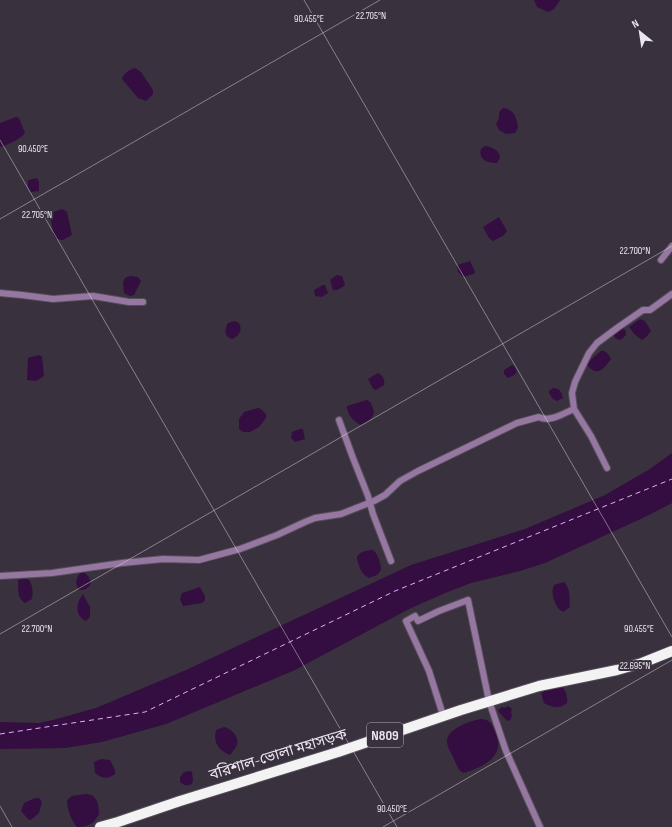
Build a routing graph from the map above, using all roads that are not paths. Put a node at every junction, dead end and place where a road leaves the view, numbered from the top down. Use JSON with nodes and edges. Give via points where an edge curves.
{"nodes":[{"id":1,"x":672,"y":246,"type":"edge"},
{"id":2,"x":660,"y":260,"type":"dead end"},
{"id":3,"x":0,"y":293,"type":"edge"},
{"id":4,"x":672,"y":294,"type":"edge"},
{"id":5,"x":143,"y":302,"type":"dead end"},
{"id":6,"x":574,"y":408,"type":"junction"},
{"id":7,"x":339,"y":420,"type":"dead end"},
{"id":8,"x":607,"y":468,"type":"dead end"},
{"id":9,"x":370,"y":502,"type":"junction"},
{"id":10,"x":391,"y":561,"type":"dead end"},
{"id":11,"x":0,"y":576,"type":"edge"},
{"id":12,"x":672,"y":651,"type":"edge"},
{"id":13,"x":489,"y":701,"type":"junction"},
{"id":14,"x":443,"y":715,"type":"junction"},
{"id":15,"x":100,"y":827,"type":"edge"},
{"id":16,"x":540,"y":827,"type":"edge"}],
"edges":[{"from":1,"to":2,"type":"street"},
{"from":3,"to":5,"type":"street","via":[[53,299],[92,296]]},
{"from":4,"to":6,"type":"street","via":[[650,310],[643,310],[616,328],[589,353],[572,393]]},
{"from":6,"to":8,"type":"street"},
{"from":6,"to":9,"type":"street","via":[[548,419],[543,420],[539,417],[505,428],[418,471],[400,481],[381,498]]},
{"from":7,"to":9,"type":"street"},
{"from":9,"to":10,"type":"street"},
{"from":9,"to":11,"type":"street","via":[[340,514],[315,518],[240,549],[199,560],[156,560]]},
{"from":12,"to":13,"type":"highway","name":"বরিশাল-ভোলা মহাসড়ক","number":"N809","via":[[617,670],[539,686]]},
{"from":13,"to":14,"type":"highway","name":"বরিশাল-ভোলা মহাসড়ক","number":"N809"},
{"from":13,"to":14,"type":"street","via":[[467,600],[418,621],[415,616],[406,621]]},
{"from":13,"to":16,"type":"street","via":[[506,751]]},
{"from":14,"to":15,"type":"highway","name":"বরিশাল-ভোলা মহাসড়ক","number":"N809","via":[[338,752]]}]}
